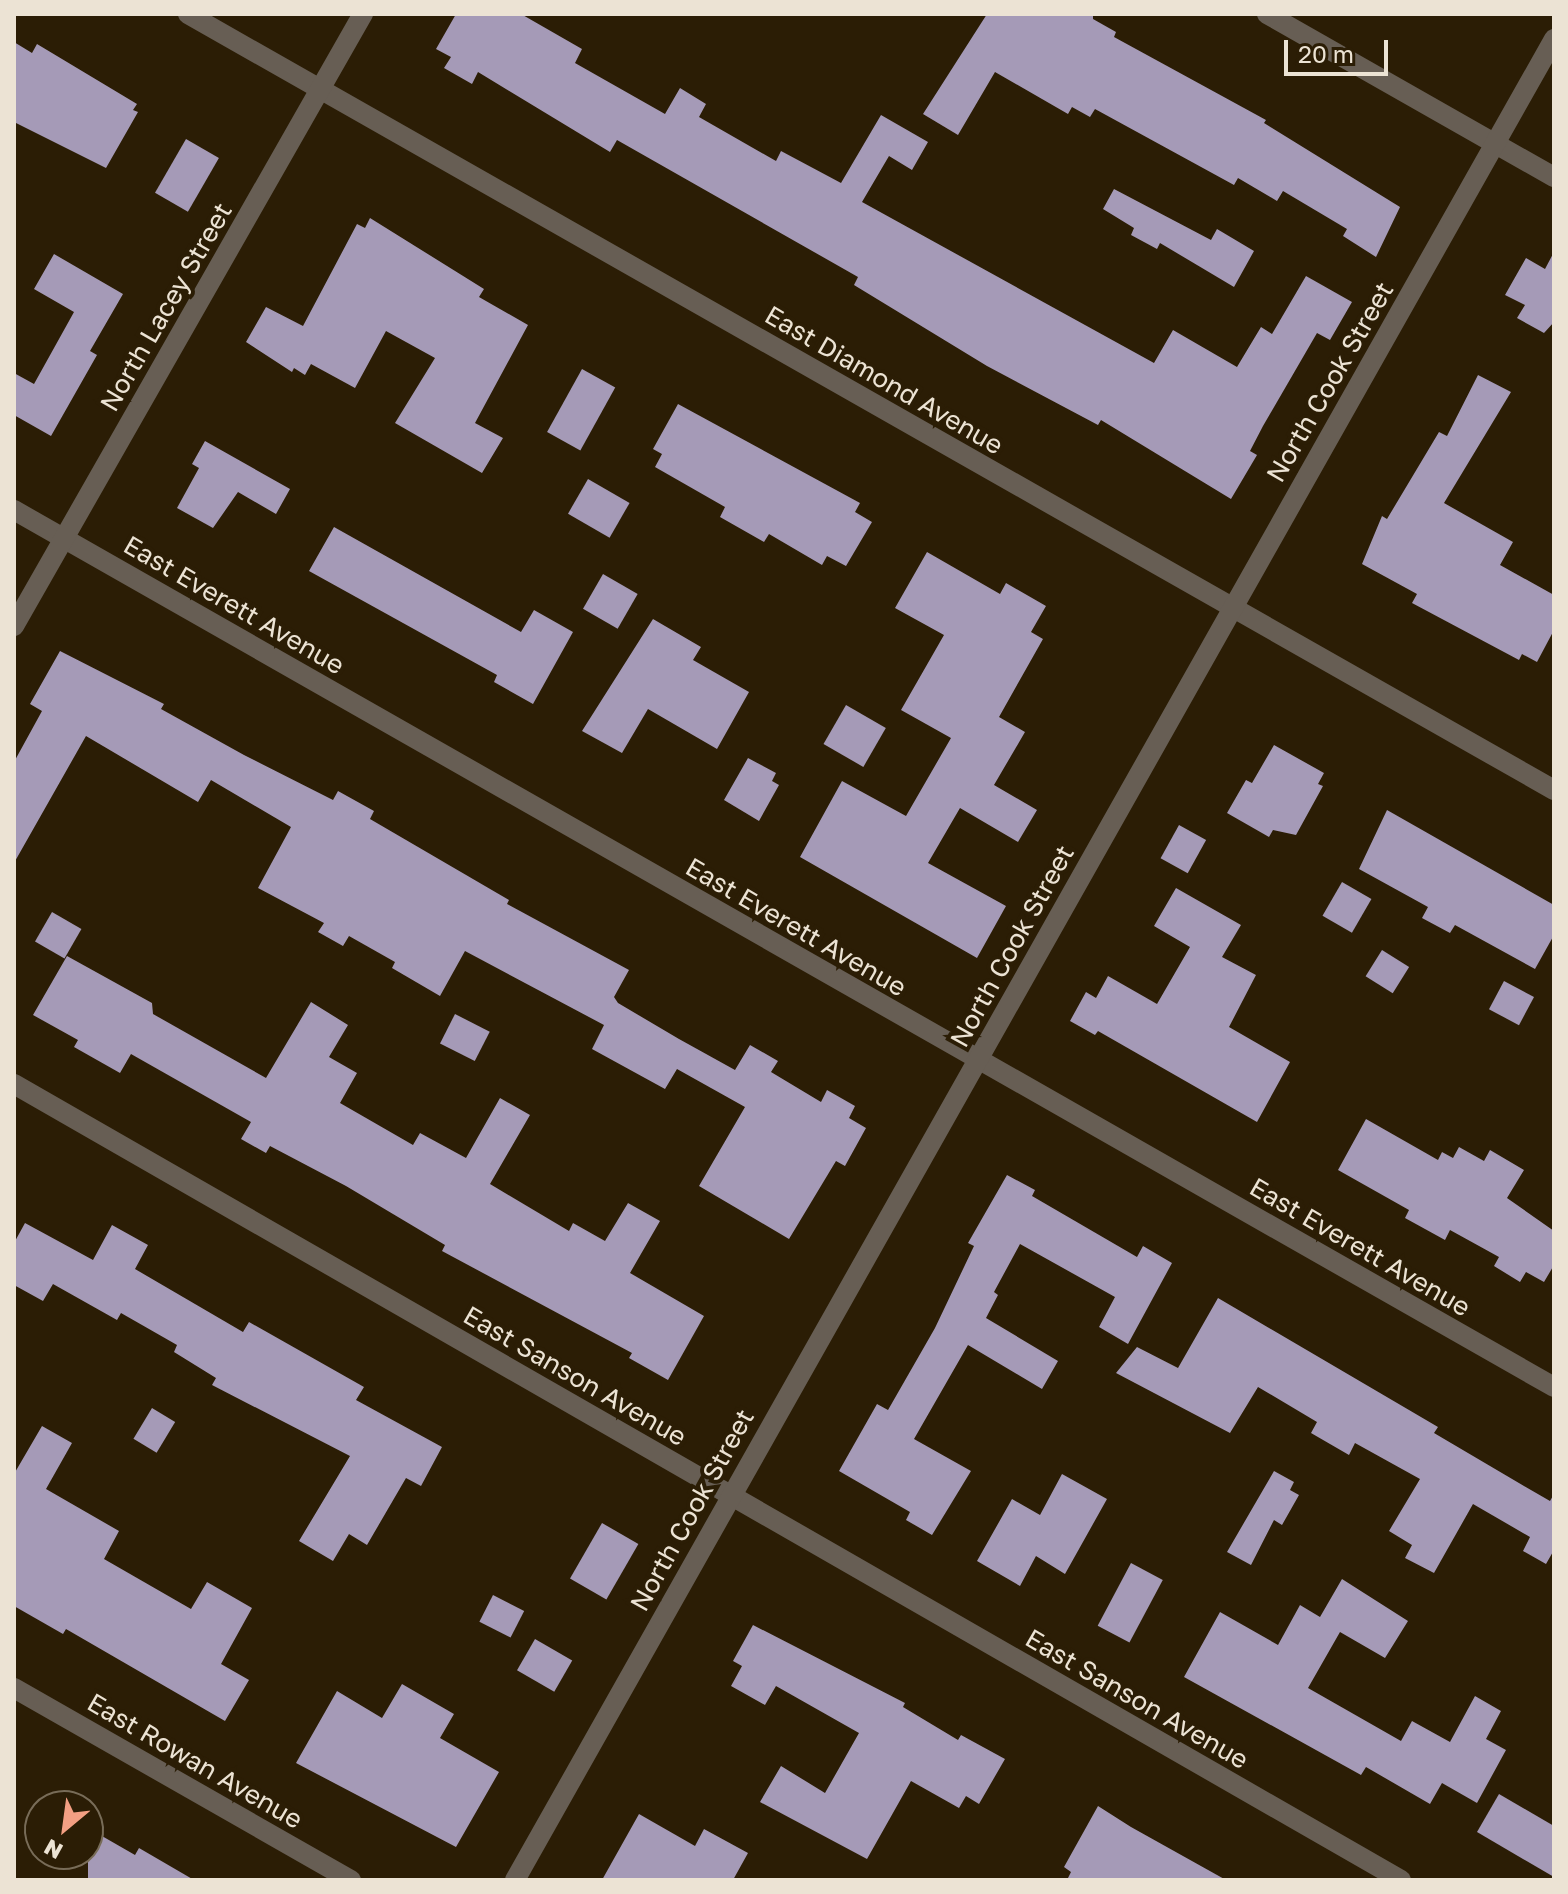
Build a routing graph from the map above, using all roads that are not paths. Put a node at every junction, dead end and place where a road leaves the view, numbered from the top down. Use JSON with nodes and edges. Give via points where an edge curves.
{"nodes":[{"id":1,"x":188,"y":14,"type":"edge"},
{"id":2,"x":363,"y":14,"type":"edge"},
{"id":3,"x":1267,"y":14,"type":"edge"},
{"id":4,"x":1554,"y":39,"type":"edge"},
{"id":5,"x":321,"y":88,"type":"junction"},
{"id":6,"x":1495,"y":142,"type":"junction"},
{"id":7,"x":1554,"y":177,"type":"edge"},
{"id":8,"x":14,"y":510,"type":"edge"},
{"id":9,"x":64,"y":538,"type":"junction"},
{"id":10,"x":1231,"y":609,"type":"junction"},
{"id":11,"x":14,"y":626,"type":"edge"},
{"id":12,"x":1554,"y":790,"type":"edge"},
{"id":13,"x":978,"y":1060,"type":"junction"},
{"id":14,"x":14,"y":1084,"type":"edge"},
{"id":15,"x":1554,"y":1387,"type":"edge"},
{"id":16,"x":729,"y":1495,"type":"junction"},
{"id":17,"x":14,"y":1688,"type":"edge"},
{"id":18,"x":351,"y":1880,"type":"edge"},
{"id":19,"x":515,"y":1880,"type":"edge"},
{"id":20,"x":1401,"y":1880,"type":"edge"}],
"edges":[{"from":1,"to":5,"type":"street","name":"East Diamond Avenue"},
{"from":2,"to":5,"type":"street","name":"North Lacey Street"},
{"from":3,"to":6,"type":"street"},
{"from":4,"to":6,"type":"street","name":"North Cook Street"},
{"from":5,"to":9,"type":"street","name":"North Lacey Street"},
{"from":5,"to":10,"type":"street","name":"East Diamond Avenue"},
{"from":6,"to":7,"type":"street"},
{"from":6,"to":10,"type":"street","name":"North Cook Street"},
{"from":8,"to":9,"type":"street","name":"East Everett Avenue"},
{"from":9,"to":11,"type":"street","name":"North Lacey Street"},
{"from":9,"to":13,"type":"street","name":"East Everett Avenue"},
{"from":10,"to":12,"type":"street","name":"East Diamond Avenue"},
{"from":10,"to":13,"type":"street","name":"North Cook Street"},
{"from":13,"to":15,"type":"street","name":"East Everett Avenue"},
{"from":13,"to":16,"type":"street","name":"North Cook Street"},
{"from":14,"to":16,"type":"street","name":"East Sanson Avenue"},
{"from":16,"to":19,"type":"street","name":"North Cook Street"},
{"from":16,"to":20,"type":"street","name":"East Sanson Avenue"},
{"from":17,"to":18,"type":"street","name":"East Rowan Avenue"}]}
